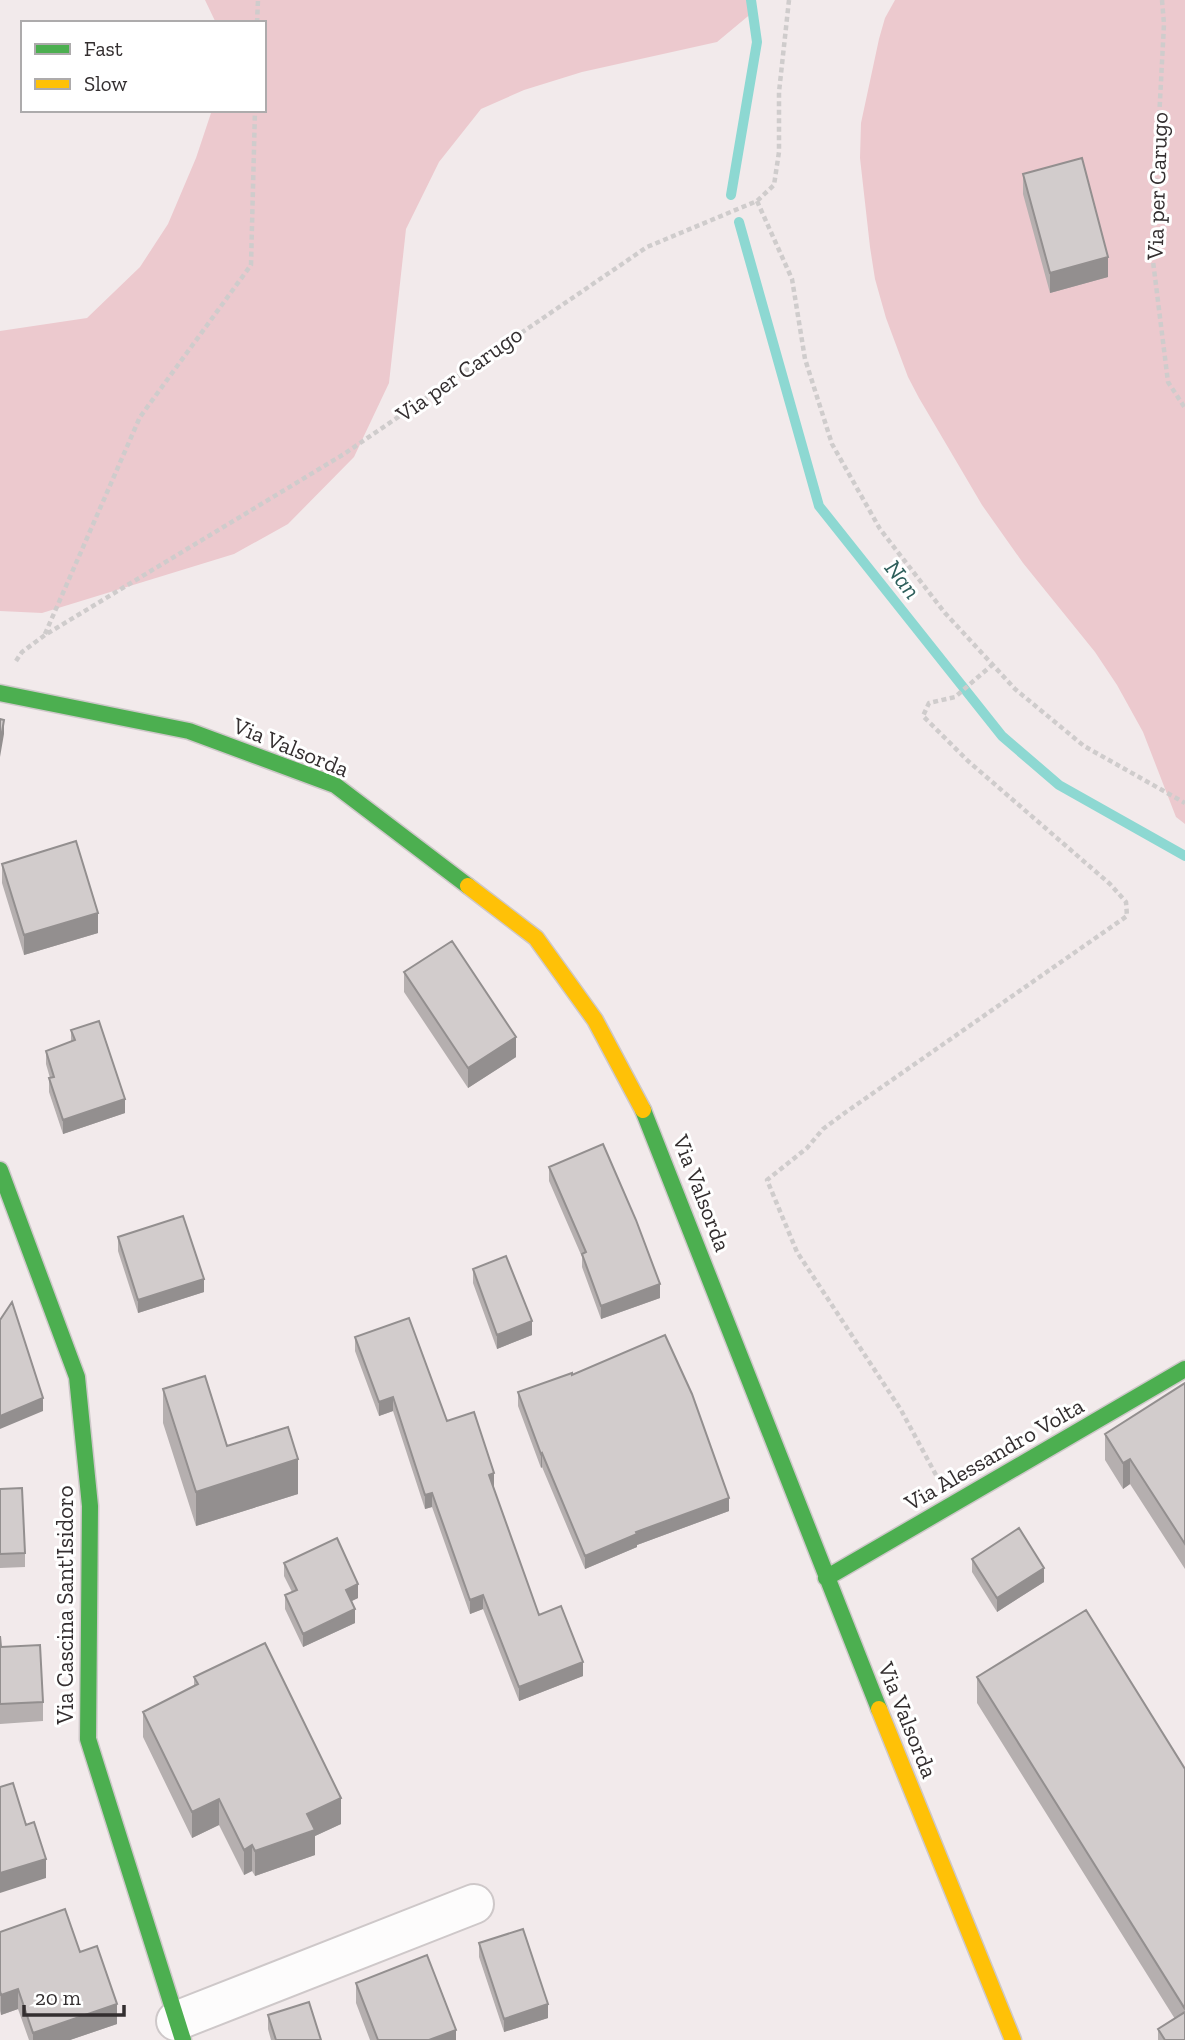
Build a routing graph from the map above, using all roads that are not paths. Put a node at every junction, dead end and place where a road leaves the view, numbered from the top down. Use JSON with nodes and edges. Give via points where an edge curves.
{"nodes":[{"id":1,"x":0,"y":693,"type":"edge"},
{"id":2,"x":0,"y":1170,"type":"edge"},
{"id":3,"x":1185,"y":1369,"type":"edge"},
{"id":4,"x":826,"y":1578,"type":"junction"},
{"id":5,"x":474,"y":1905,"type":"dead end"},
{"id":6,"x":179,"y":2031,"type":"edge"},
{"id":7,"x":1013,"y":2040,"type":"edge"}],
"edges":[{"from":1,"to":4,"type":"street","name":"Via Valsorda","via":[[189,731],[335,785],[536,938],[595,1020],[650,1122]]},
{"from":2,"to":6,"type":"street","name":"Via Cascina Sant'Isidoro","via":[[77,1377],[90,1506],[88,1739]]},
{"from":3,"to":4,"type":"street","name":"Via Alessandro Volta"},
{"from":4,"to":7,"type":"street","name":"Via Valsorda"},
{"from":5,"to":6,"type":"street"}]}
